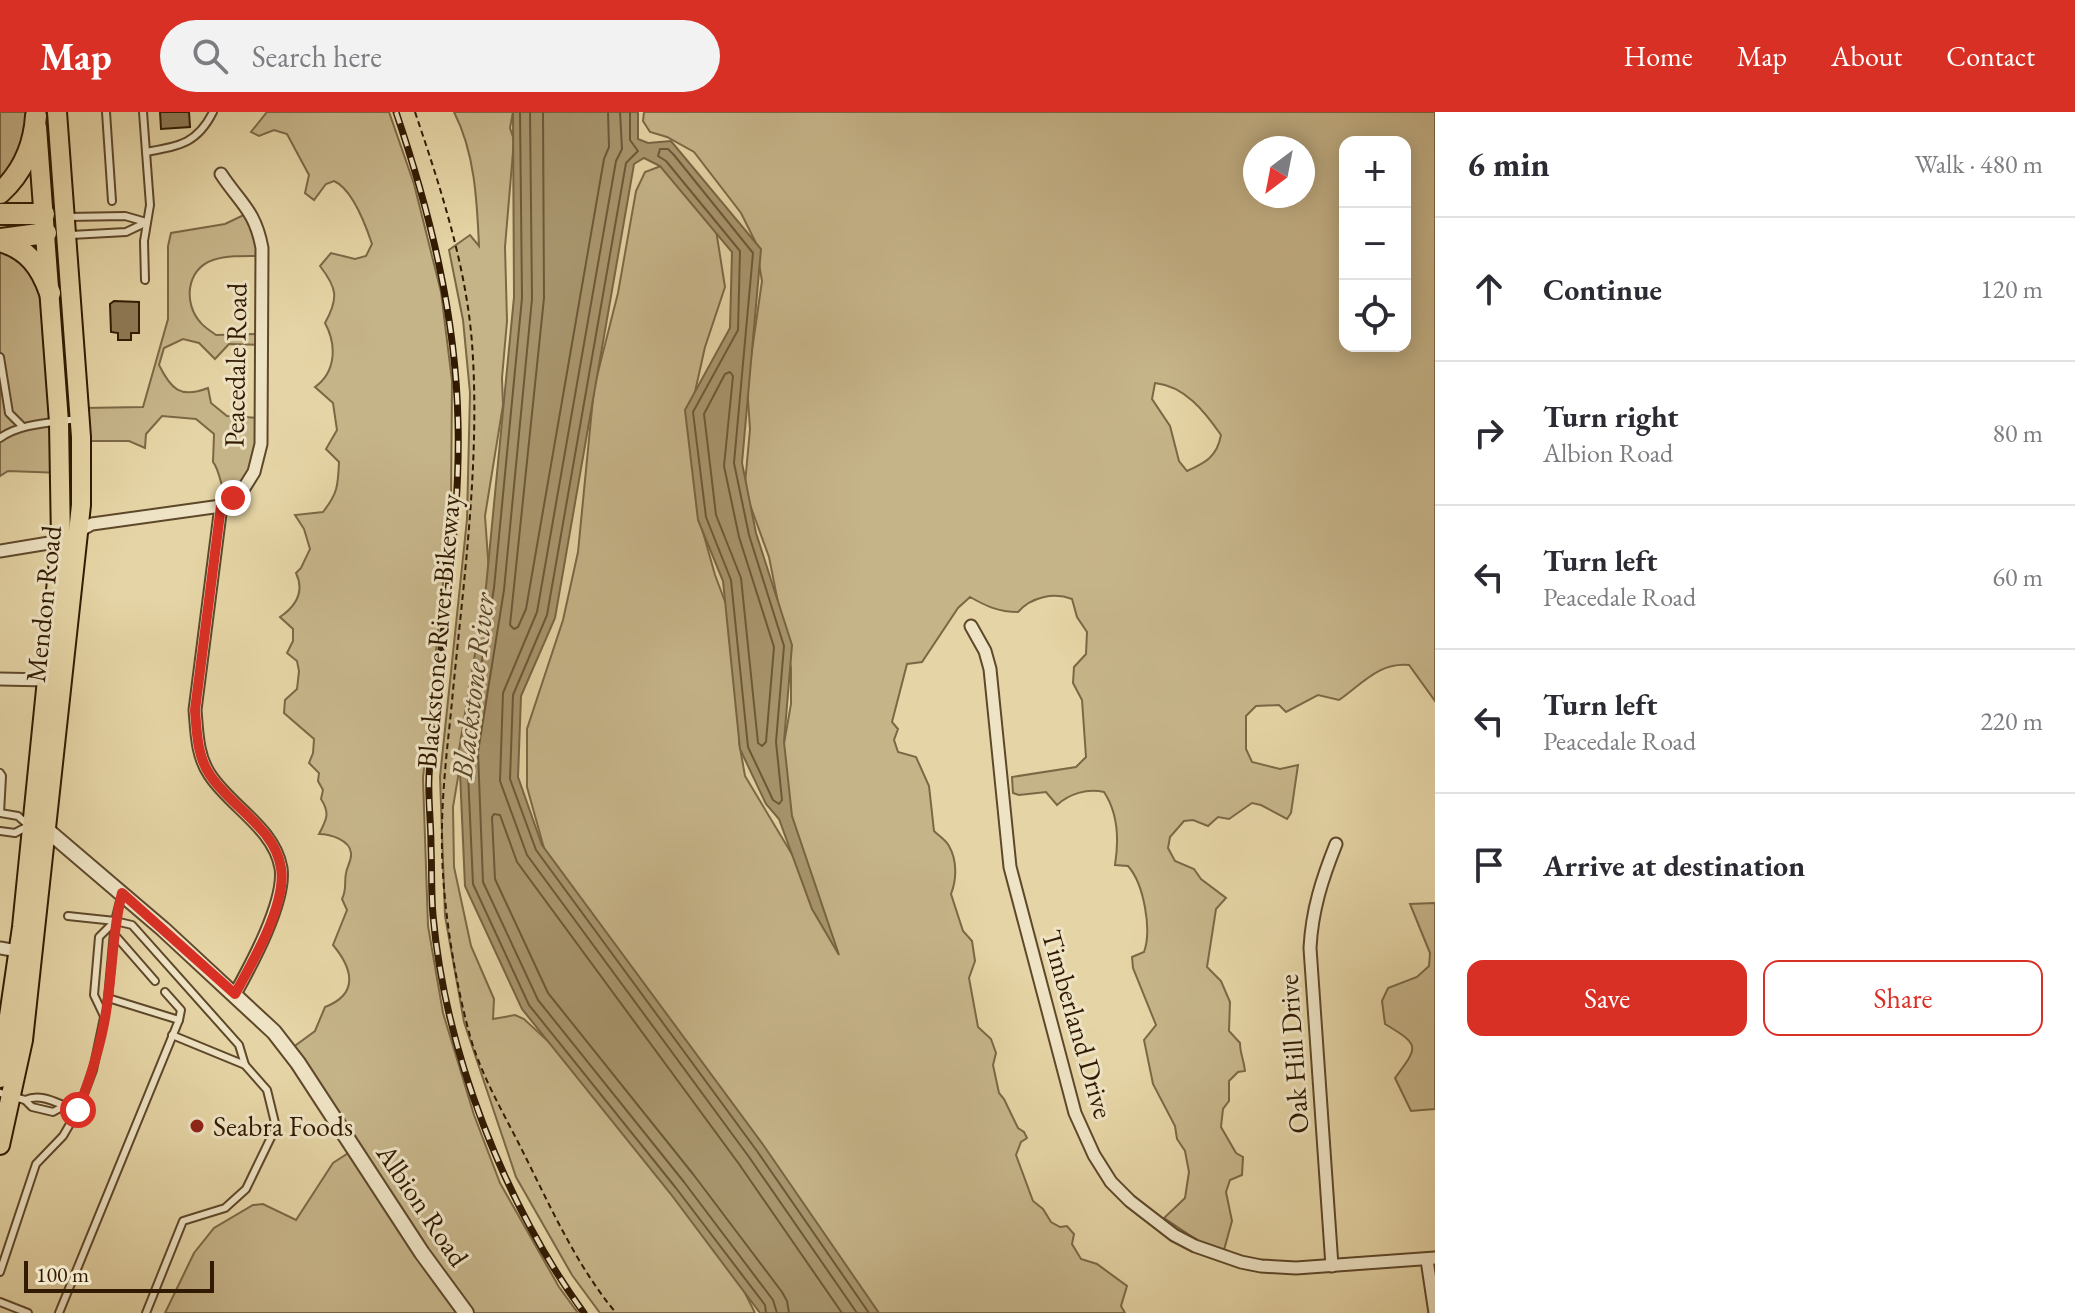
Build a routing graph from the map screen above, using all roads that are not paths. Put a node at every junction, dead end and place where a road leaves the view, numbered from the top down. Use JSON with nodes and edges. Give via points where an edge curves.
{"nodes":[{"id":1,"x":57,"y":112,"type":"edge"},
{"id":2,"x":106,"y":112,"type":"edge"},
{"id":3,"x":143,"y":112,"type":"edge"},
{"id":4,"x":213,"y":112,"type":"edge"},
{"id":5,"x":36,"y":114,"type":"edge"},
{"id":6,"x":146,"y":152,"type":"junction"},
{"id":7,"x":221,"y":174,"type":"dead end"},
{"id":8,"x":0,"y":193,"type":"edge"},
{"id":9,"x":112,"y":201,"type":"dead end"},
{"id":10,"x":0,"y":214,"type":"edge"},
{"id":11,"x":146,"y":222,"type":"junction"},
{"id":12,"x":45,"y":224,"type":"junction"},
{"id":13,"x":66,"y":226,"type":"junction"},
{"id":14,"x":0,"y":240,"type":"edge"},
{"id":15,"x":145,"y":280,"type":"dead end"},
{"id":16,"x":50,"y":293,"type":"junction"},
{"id":17,"x":0,"y":357,"type":"edge"},
{"id":18,"x":1,"y":373,"type":"edge"},
{"id":19,"x":79,"y":419,"type":"junction"},
{"id":20,"x":59,"y":422,"type":"junction"},
{"id":21,"x":23,"y":427,"type":"junction"},
{"id":22,"x":0,"y":438,"type":"edge"},
{"id":23,"x":221,"y":506,"type":"junction"},
{"id":24,"x":78,"y":531,"type":"junction"},
{"id":25,"x":61,"y":541,"type":"junction"},
{"id":26,"x":0,"y":551,"type":"edge"},
{"id":27,"x":971,"y":626,"type":"dead end"},
{"id":28,"x":0,"y":679,"type":"edge"},
{"id":29,"x":48,"y":680,"type":"junction"},
{"id":30,"x":0,"y":773,"type":"edge"},
{"id":31,"x":0,"y":814,"type":"edge"},
{"id":32,"x":36,"y":827,"type":"junction"},
{"id":33,"x":0,"y":831,"type":"edge"},
{"id":34,"x":1336,"y":844,"type":"dead end"},
{"id":35,"x":122,"y":893,"type":"junction"},
{"id":36,"x":68,"y":916,"type":"dead end"},
{"id":37,"x":115,"y":921,"type":"junction"},
{"id":38,"x":114,"y":934,"type":"junction"},
{"id":39,"x":17,"y":951,"type":"edge"},
{"id":40,"x":155,"y":981,"type":"dead end"},
{"id":41,"x":165,"y":992,"type":"dead end"},
{"id":42,"x":235,"y":994,"type":"junction"},
{"id":43,"x":108,"y":998,"type":"junction"},
{"id":44,"x":105,"y":1018,"type":"junction"},
{"id":45,"x":179,"y":1020,"type":"junction"},
{"id":46,"x":172,"y":1035,"type":"junction"},
{"id":47,"x":245,"y":1065,"type":"junction"},
{"id":48,"x":5,"y":1070,"type":"edge"},
{"id":49,"x":12,"y":1096,"type":"edge"},
{"id":50,"x":62,"y":1107,"type":"junction"},
{"id":51,"x":78,"y":1110,"type":"junction"},
{"id":52,"x":0,"y":1145,"type":"edge"},
{"id":53,"x":1431,"y":1259,"type":"edge"},
{"id":54,"x":1332,"y":1266,"type":"junction"},
{"id":55,"x":0,"y":1272,"type":"edge"},
{"id":56,"x":0,"y":1302,"type":"edge"},
{"id":57,"x":28,"y":1313,"type":"edge"},
{"id":58,"x":59,"y":1313,"type":"edge"},
{"id":59,"x":146,"y":1313,"type":"edge"},
{"id":60,"x":466,"y":1313,"type":"edge"},
{"id":61,"x":1435,"y":1313,"type":"edge"}],
"edges":[{"from":1,"to":13,"type":"main road","name":"Mendon Road"},
{"from":2,"to":9,"type":"lane"},
{"from":3,"to":6,"type":"lane"},
{"from":4,"to":6,"type":"lane","via":[[205,127],[186,142]]},
{"from":5,"to":8,"type":"highway","via":[[25,161]]},
{"from":5,"to":12,"type":"main road","name":"Mendon Road"},
{"from":6,"to":11,"type":"lane"},
{"from":7,"to":23,"type":"street","name":"Peacedale Road","via":[[246,205],[260,236],[262,371],[258,460],[244,488]]},
{"from":10,"to":12,"type":"highway"},
{"from":11,"to":13,"type":"lane","via":[[125,216]]},
{"from":11,"to":13,"type":"lane","via":[[126,232]]},
{"from":11,"to":15,"type":"lane"},
{"from":12,"to":13,"type":"main road"},
{"from":12,"to":14,"type":"highway"},
{"from":12,"to":16,"type":"main road","name":"Mendon Road"},
{"from":13,"to":19,"type":"main road","name":"Mendon Road"},
{"from":14,"to":16,"type":"highway","via":[[32,259]]},
{"from":16,"to":20,"type":"main road","name":"Mendon Road"},
{"from":17,"to":18,"type":"lane"},
{"from":18,"to":21,"type":"lane","via":[[9,413]]},
{"from":19,"to":20,"type":"lane"},
{"from":19,"to":24,"type":"main road","name":"Mendon Road"},
{"from":20,"to":21,"type":"lane"},
{"from":20,"to":25,"type":"main road","name":"Mendon Road"},
{"from":21,"to":22,"type":"lane"},
{"from":23,"to":24,"type":"street","via":[[92,524]]},
{"from":23,"to":42,"type":"street","via":[[195,710],[197,737],[209,774],[268,837],[281,870],[267,928]]},
{"from":24,"to":25,"type":"street"},
{"from":24,"to":32,"type":"main road","name":"Mendon Road"},
{"from":25,"to":26,"type":"street"},
{"from":25,"to":29,"type":"main road","name":"Mendon Road"},
{"from":27,"to":54,"type":"street","name":"Timberland Drive","via":[[990,669],[1010,867],[1075,1113],[1094,1155],[1130,1201],[1195,1246],[1261,1266]]},
{"from":28,"to":29,"type":"street"},
{"from":29,"to":32,"type":"main road","name":"Mendon Road"},
{"from":30,"to":31,"type":"lane"},
{"from":31,"to":32,"type":"lane","via":[[18,816]]},
{"from":32,"to":33,"type":"lane"},
{"from":32,"to":35,"type":"street","name":"Albion Road"},
{"from":32,"to":39,"type":"main road","name":"Mendon Road"},
{"from":34,"to":54,"type":"street","name":"Oak Hill Drive","via":[[1316,901],[1310,948]]},
{"from":35,"to":37,"type":"lane"},
{"from":35,"to":42,"type":"street","name":"Albion Road"},
{"from":36,"to":37,"type":"lane"},
{"from":37,"to":38,"type":"lane"},
{"from":37,"to":44,"type":"lane","via":[[99,937],[94,995]]},
{"from":37,"to":47,"type":"lane","via":[[132,925],[239,1045]]},
{"from":38,"to":40,"type":"lane"},
{"from":38,"to":43,"type":"lane"},
{"from":39,"to":48,"type":"main road","name":"Mendon Road","via":[[23,1040]]},
{"from":41,"to":45,"type":"lane","via":[[181,1010]]},
{"from":42,"to":60,"type":"street","name":"Albion Road","via":[[298,1063]]},
{"from":43,"to":44,"type":"lane"},
{"from":43,"to":45,"type":"lane"},
{"from":44,"to":51,"type":"lane"},
{"from":45,"to":46,"type":"lane"},
{"from":46,"to":47,"type":"lane"},
{"from":46,"to":58,"type":"lane"},
{"from":47,"to":59,"type":"lane","via":[[267,1090],[276,1127],[246,1189],[225,1208],[183,1221]]},
{"from":48,"to":49,"type":"main road","name":"Mendon Road"},
{"from":49,"to":50,"type":"lane","via":[[55,1100]]},
{"from":49,"to":50,"type":"lane","via":[[53,1112]]},
{"from":49,"to":52,"type":"main road","name":"Mendon Road"},
{"from":50,"to":51,"type":"lane"},
{"from":51,"to":55,"type":"lane","via":[[63,1136],[36,1164]]},
{"from":53,"to":54,"type":"street","name":"Timberland Drive"},
{"from":53,"to":61,"type":"street"},
{"from":56,"to":57,"type":"lane"}]}
